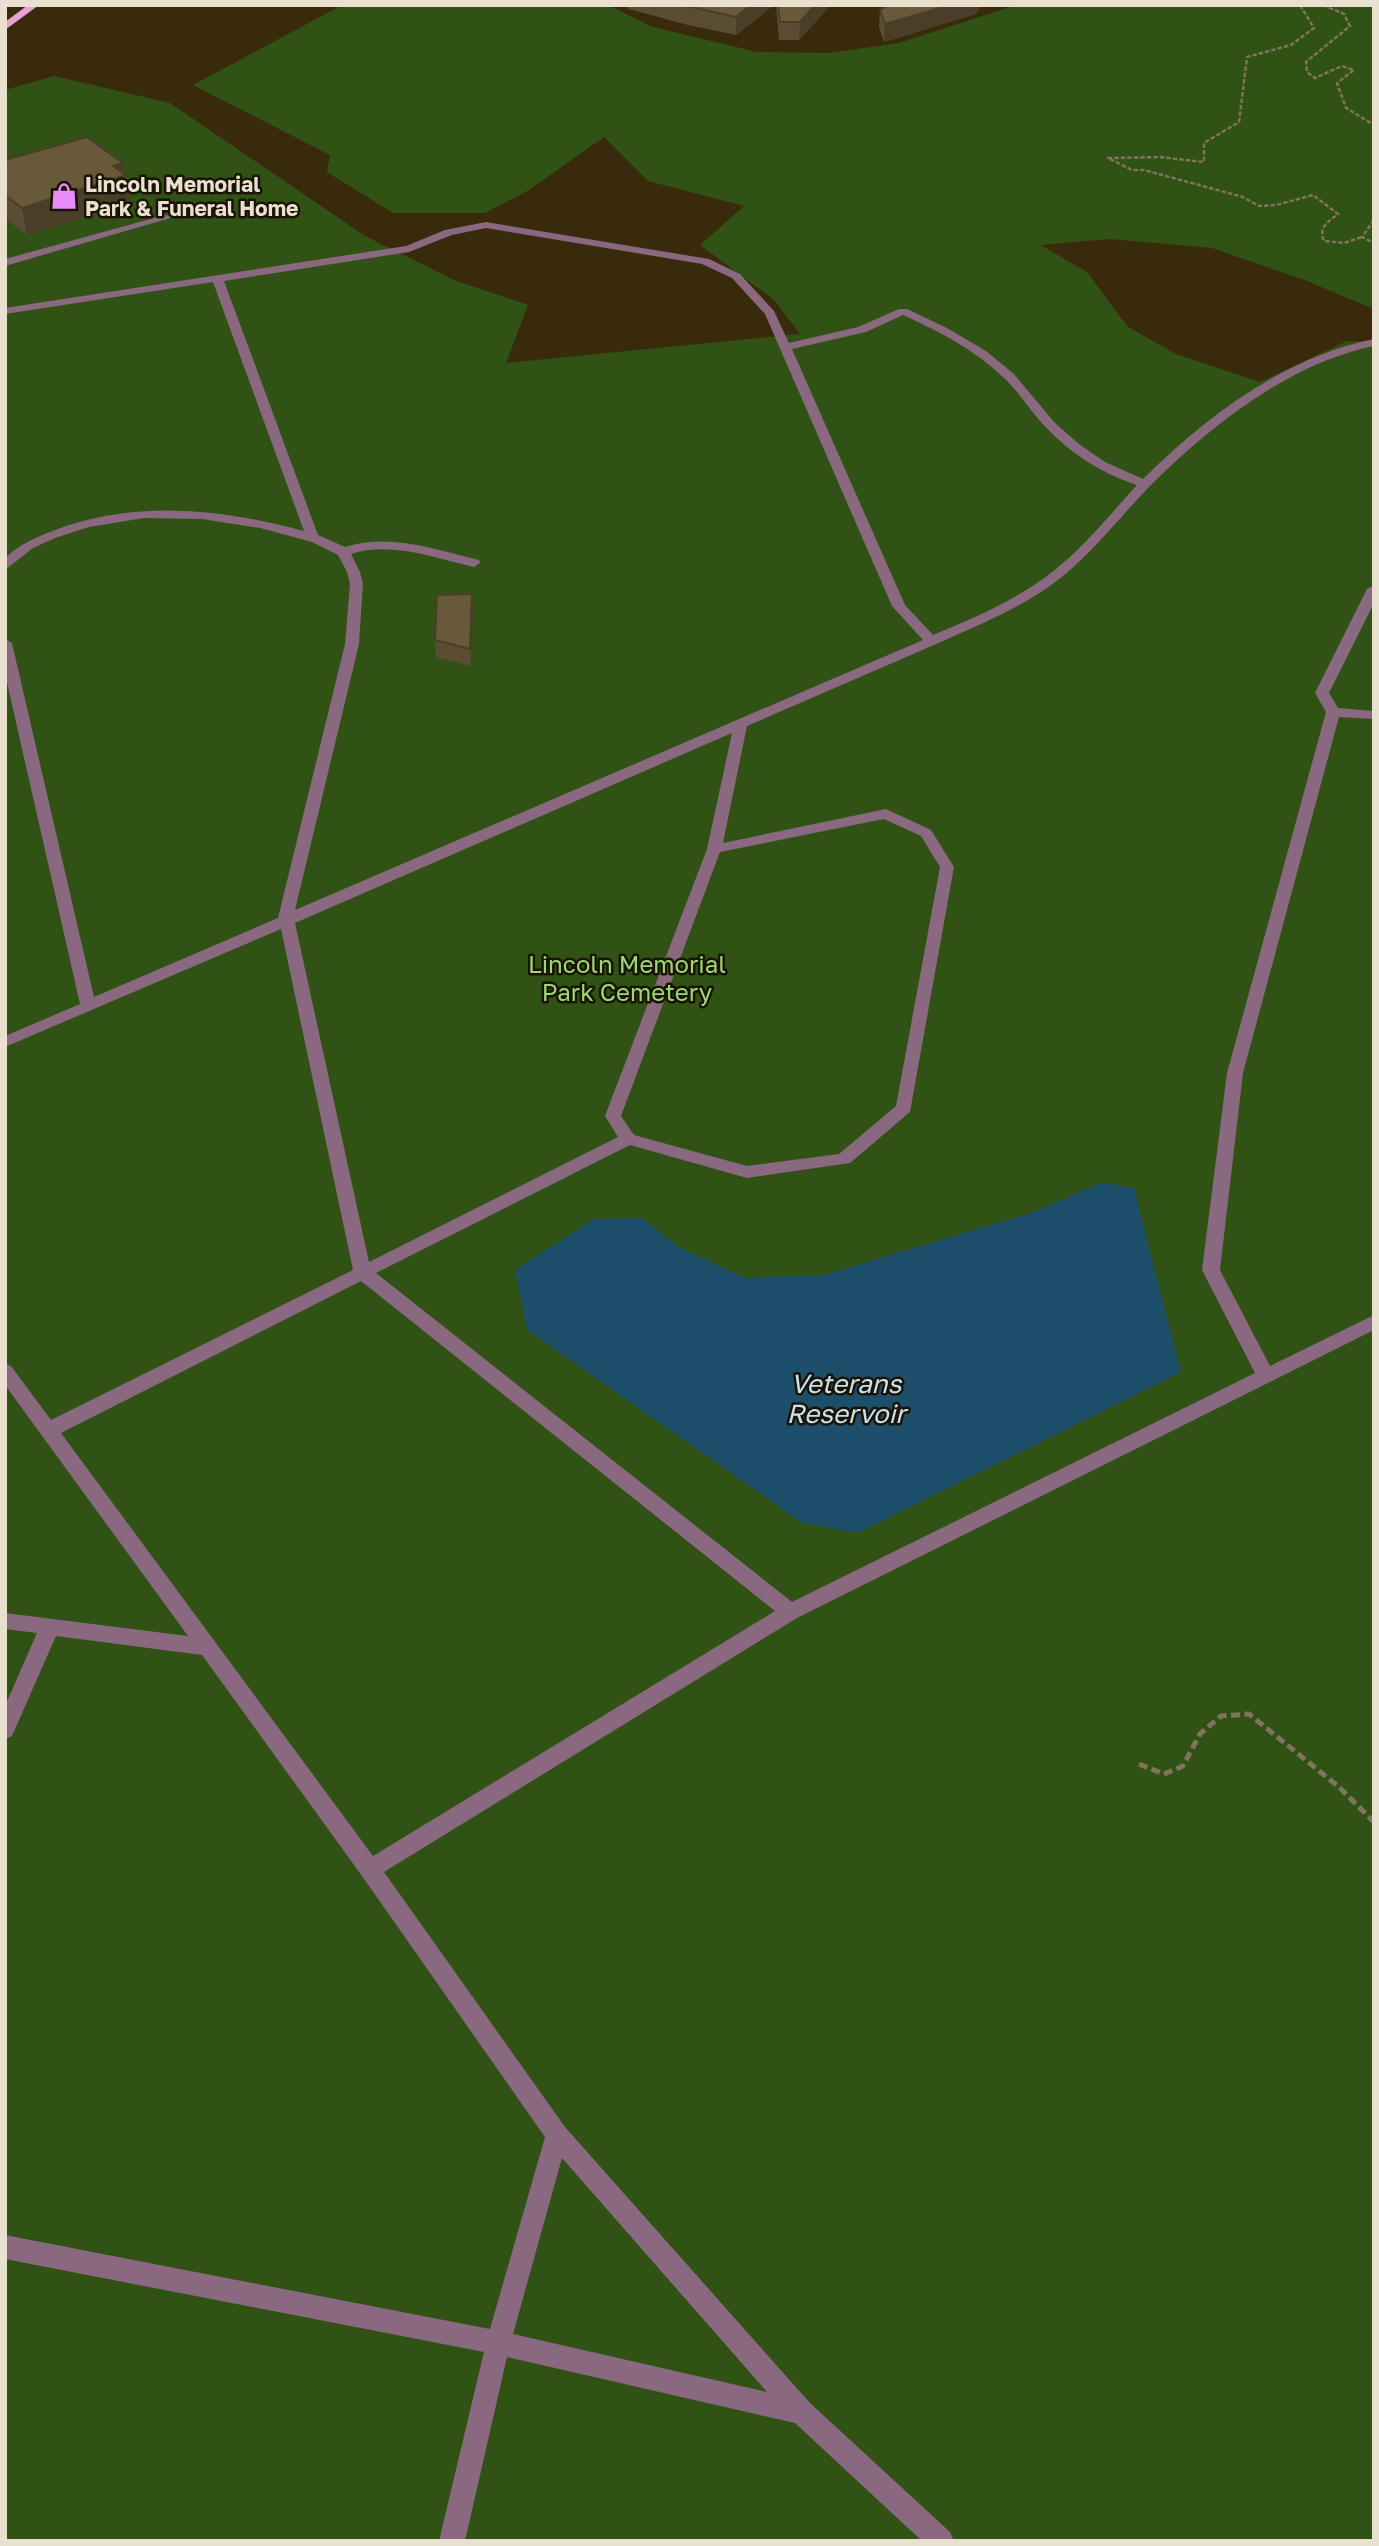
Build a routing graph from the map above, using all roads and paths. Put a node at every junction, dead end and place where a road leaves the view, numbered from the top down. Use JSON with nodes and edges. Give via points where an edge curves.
{"nodes":[{"id":1,"x":34,"y":5,"type":"edge"},
{"id":2,"x":1300,"y":5,"type":"edge"},
{"id":3,"x":1323,"y":5,"type":"edge"},
{"id":4,"x":5,"y":27,"type":"edge"},
{"id":5,"x":1374,"y":125,"type":"edge"},
{"id":6,"x":169,"y":217,"type":"dead end"},
{"id":7,"x":1374,"y":219,"type":"edge"},
{"id":8,"x":1362,"y":237,"type":"junction"},
{"id":9,"x":1374,"y":243,"type":"edge"},
{"id":10,"x":5,"y":263,"type":"edge"},
{"id":11,"x":218,"y":280,"type":"junction"},
{"id":12,"x":5,"y":312,"type":"edge"},
{"id":13,"x":1374,"y":342,"type":"edge"},
{"id":14,"x":786,"y":347,"type":"junction"},
{"id":15,"x":1145,"y":484,"type":"junction"},
{"id":16,"x":312,"y":537,"type":"junction"},
{"id":17,"x":343,"y":552,"type":"junction"},
{"id":18,"x":474,"y":563,"type":"dead end"},
{"id":19,"x":5,"y":566,"type":"edge"},
{"id":20,"x":1374,"y":589,"type":"edge"},
{"id":21,"x":931,"y":641,"type":"junction"},
{"id":22,"x":5,"y":643,"type":"edge"},
{"id":23,"x":1334,"y":712,"type":"junction"},
{"id":24,"x":1374,"y":715,"type":"edge"},
{"id":25,"x":741,"y":723,"type":"junction"},
{"id":26,"x":714,"y":849,"type":"junction"},
{"id":27,"x":286,"y":918,"type":"junction"},
{"id":28,"x":88,"y":1006,"type":"junction"},
{"id":29,"x":5,"y":1042,"type":"edge"},
{"id":30,"x":628,"y":1139,"type":"junction"},
{"id":31,"x":362,"y":1272,"type":"junction"},
{"id":32,"x":1374,"y":1322,"type":"edge"},
{"id":33,"x":5,"y":1371,"type":"edge"},
{"id":34,"x":1266,"y":1376,"type":"junction"},
{"id":35,"x":48,"y":1430,"type":"junction"},
{"id":36,"x":790,"y":1612,"type":"junction"},
{"id":37,"x":5,"y":1621,"type":"edge"},
{"id":38,"x":49,"y":1628,"type":"junction"},
{"id":39,"x":206,"y":1647,"type":"junction"},
{"id":40,"x":5,"y":1730,"type":"edge"},
{"id":41,"x":1139,"y":1764,"type":"dead end"},
{"id":42,"x":1374,"y":1822,"type":"edge"},
{"id":43,"x":370,"y":1869,"type":"junction"},
{"id":44,"x":557,"y":2135,"type":"junction"},
{"id":45,"x":5,"y":2247,"type":"edge"},
{"id":46,"x":498,"y":2343,"type":"junction"},
{"id":47,"x":801,"y":2412,"type":"junction"},
{"id":48,"x":452,"y":2541,"type":"edge"},
{"id":49,"x":941,"y":2541,"type":"edge"}],
"edges":[{"from":1,"to":4,"type":"main road"},
{"from":2,"to":8,"type":"path","via":[[1314,28],[1291,45],[1247,57],[1239,122],[1204,143],[1204,162],[1108,158],[1132,170],[1243,197],[1263,209],[1313,195],[1338,214],[1323,228],[1324,241],[1344,243]]},
{"from":3,"to":5,"type":"path","via":[[1344,14],[1350,26],[1306,62],[1307,72],[1315,78],[1342,66],[1354,70],[1337,83],[1346,107]]},
{"from":6,"to":10,"type":"lane"},
{"from":7,"to":8,"type":"path"},
{"from":8,"to":9,"type":"path"},
{"from":11,"to":12,"type":"lane"},
{"from":11,"to":14,"type":"lane","via":[[410,249],[449,232],[486,225],[705,261],[736,276],[770,313]]},
{"from":11,"to":16,"type":"lane"},
{"from":13,"to":15,"type":"lane","via":[[1332,354],[1257,391],[1220,415]]},
{"from":14,"to":15,"type":"lane","via":[[862,330],[903,311],[936,324],[1006,373],[1057,433],[1089,460]]},
{"from":14,"to":21,"type":"lane","via":[[899,606]]},
{"from":15,"to":21,"type":"lane","via":[[1064,569],[1036,590]]},
{"from":16,"to":17,"type":"lane"},
{"from":16,"to":19,"type":"lane","via":[[200,515],[130,514],[38,540]]},
{"from":17,"to":18,"type":"lane","via":[[368,544],[391,544]]},
{"from":17,"to":27,"type":"lane","via":[[355,577],[358,607]]},
{"from":20,"to":23,"type":"lane","via":[[1322,693]]},
{"from":21,"to":25,"type":"lane"},
{"from":22,"to":28,"type":"lane"},
{"from":23,"to":24,"type":"lane"},
{"from":23,"to":34,"type":"lane","via":[[1235,1073],[1211,1270]]},
{"from":25,"to":26,"type":"lane"},
{"from":25,"to":27,"type":"lane"},
{"from":26,"to":30,"type":"lane","via":[[613,1116]]},
{"from":26,"to":30,"type":"lane","via":[[886,814],[926,833],[947,867],[904,1108],[844,1159],[747,1172]]},
{"from":27,"to":28,"type":"lane"},
{"from":27,"to":31,"type":"lane"},
{"from":28,"to":29,"type":"lane"},
{"from":30,"to":31,"type":"lane"},
{"from":31,"to":35,"type":"lane"},
{"from":31,"to":36,"type":"lane"},
{"from":32,"to":34,"type":"lane"},
{"from":33,"to":35,"type":"lane"},
{"from":34,"to":36,"type":"lane"},
{"from":35,"to":39,"type":"lane"},
{"from":36,"to":43,"type":"lane"},
{"from":37,"to":38,"type":"lane"},
{"from":38,"to":39,"type":"lane"},
{"from":38,"to":40,"type":"lane"},
{"from":39,"to":43,"type":"lane"},
{"from":41,"to":42,"type":"path","via":[[1164,1774],[1183,1766],[1200,1734],[1221,1716],[1249,1714],[1339,1787]]},
{"from":43,"to":44,"type":"lane"},
{"from":44,"to":46,"type":"lane"},
{"from":44,"to":47,"type":"lane"},
{"from":45,"to":46,"type":"lane"},
{"from":46,"to":47,"type":"lane"},
{"from":46,"to":48,"type":"lane"},
{"from":47,"to":49,"type":"lane"}]}
